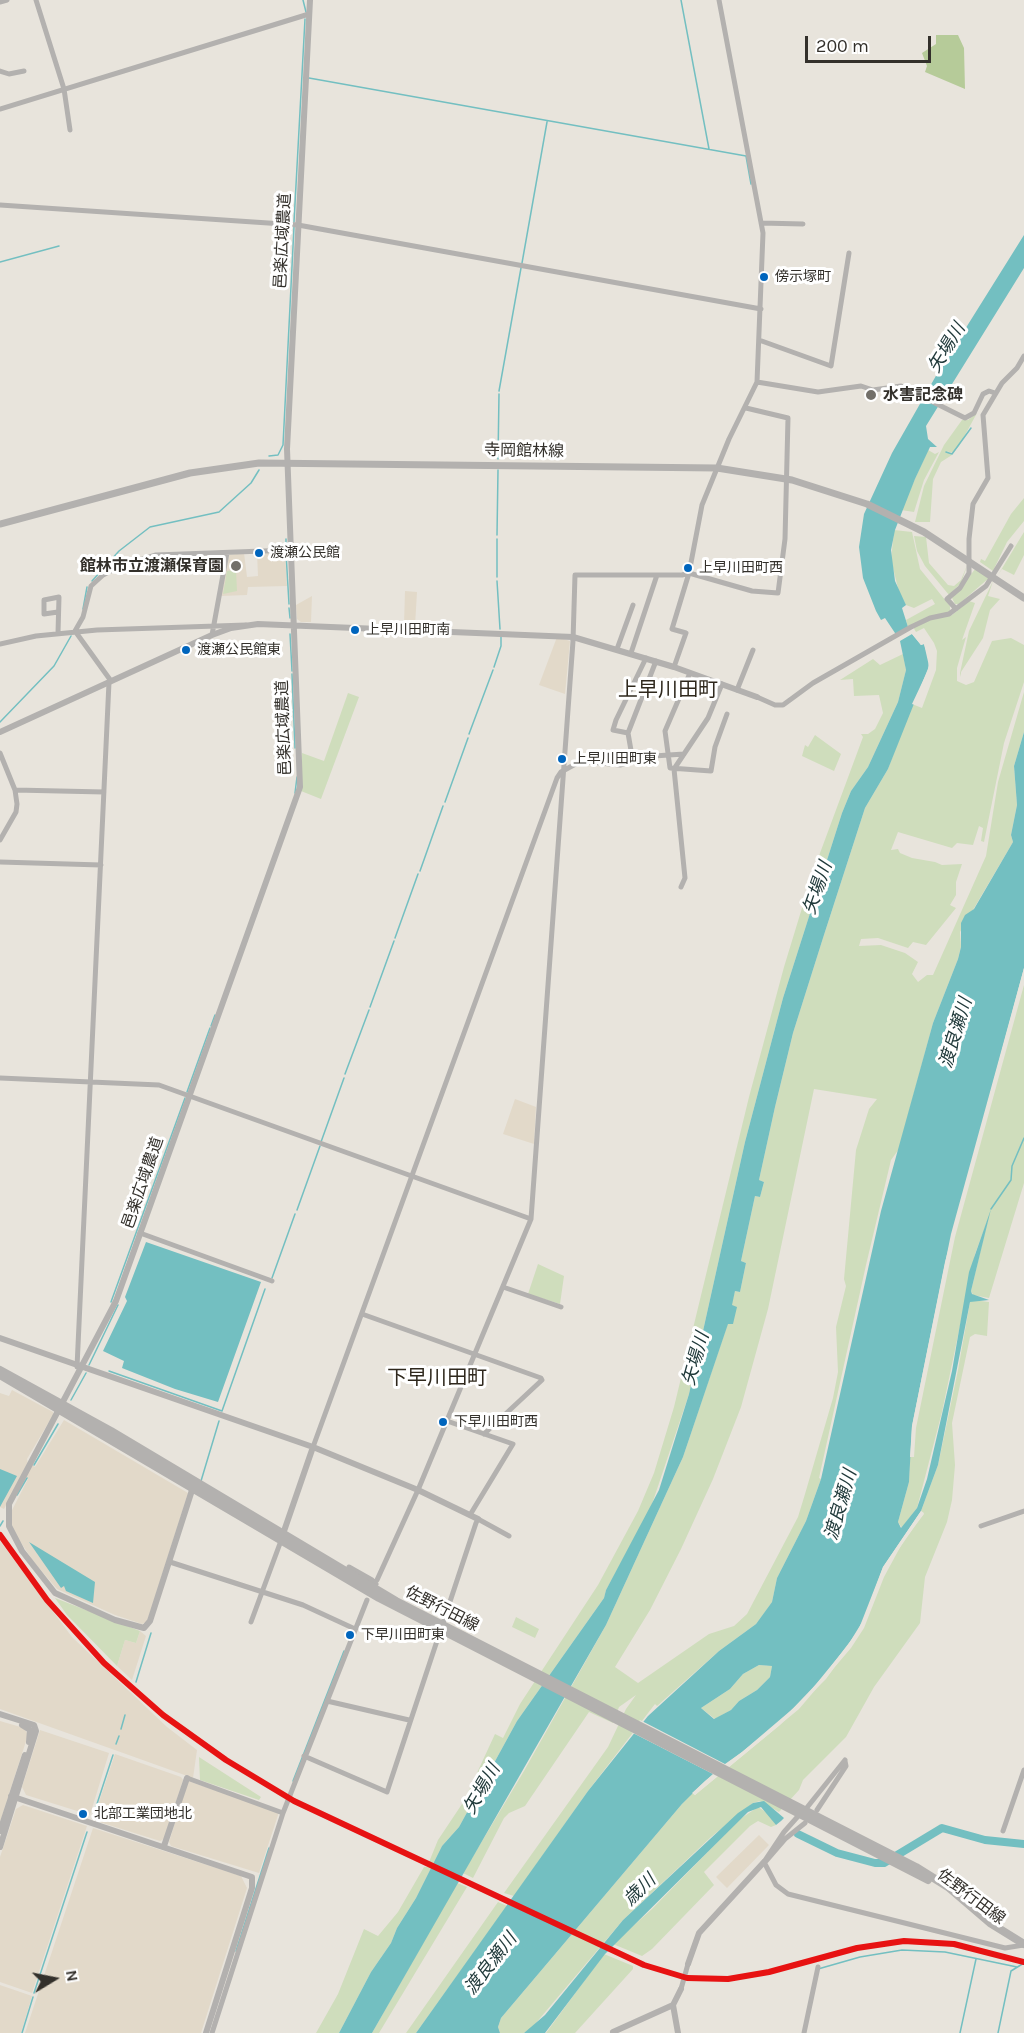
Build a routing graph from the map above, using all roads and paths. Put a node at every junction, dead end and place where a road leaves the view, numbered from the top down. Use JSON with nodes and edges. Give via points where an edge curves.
{"nodes":[{"id":1,"x":7,"y":0,"type":"edge"},
{"id":2,"x":36,"y":0,"type":"edge"},
{"id":3,"x":310,"y":0,"type":"edge"},
{"id":4,"x":719,"y":0,"type":"edge"},
{"id":5,"x":0,"y":2,"type":"edge"},
{"id":6,"x":309,"y":14,"type":"junction"},
{"id":7,"x":0,"y":71,"type":"edge"},
{"id":8,"x":24,"y":71,"type":"dead end"},
{"id":9,"x":64,"y":89,"type":"junction"},
{"id":10,"x":0,"y":109,"type":"edge"},
{"id":11,"x":70,"y":130,"type":"dead end"},
{"id":12,"x":0,"y":205,"type":"edge"},
{"id":13,"x":761,"y":223,"type":"junction"},
{"id":14,"x":803,"y":224,"type":"dead end"},
{"id":15,"x":298,"y":225,"type":"junction"},
{"id":16,"x":849,"y":253,"type":"dead end"},
{"id":17,"x":761,"y":309,"type":"junction"},
{"id":18,"x":759,"y":340,"type":"junction"},
{"id":19,"x":1024,"y":356,"type":"edge"},
{"id":20,"x":758,"y":382,"type":"junction"},
{"id":21,"x":995,"y":393,"type":"junction"},
{"id":22,"x":746,"y":408,"type":"junction"},
{"id":23,"x":287,"y":462,"type":"junction"},
{"id":24,"x":717,"y":468,"type":"junction"},
{"id":25,"x":0,"y":524,"type":"edge"},
{"id":26,"x":1011,"y":546,"type":"dead end"},
{"id":27,"x":290,"y":550,"type":"junction"},
{"id":28,"x":227,"y":553,"type":"junction"},
{"id":29,"x":689,"y":573,"type":"junction"},
{"id":30,"x":657,"y":575,"type":"junction"},
{"id":31,"x":994,"y":577,"type":"junction"},
{"id":32,"x":1024,"y":598,"type":"edge"},
{"id":33,"x":633,"y":605,"type":"dead end"},
{"id":34,"x":956,"y":609,"type":"junction"},
{"id":35,"x":58,"y":612,"type":"dead end"},
{"id":36,"x":216,"y":624,"type":"junction"},
{"id":37,"x":294,"y":624,"type":"junction"},
{"id":38,"x":247,"y":625,"type":"junction"},
{"id":39,"x":75,"y":631,"type":"junction"},
{"id":40,"x":58,"y":633,"type":"junction"},
{"id":41,"x":213,"y":635,"type":"junction"},
{"id":42,"x":573,"y":637,"type":"junction"},
{"id":43,"x":0,"y":644,"type":"edge"},
{"id":44,"x":617,"y":649,"type":"junction"},
{"id":45,"x":753,"y":650,"type":"dead end"},
{"id":46,"x":631,"y":653,"type":"junction"},
{"id":47,"x":646,"y":658,"type":"junction"},
{"id":48,"x":656,"y":661,"type":"junction"},
{"id":49,"x":675,"y":667,"type":"junction"},
{"id":50,"x":690,"y":673,"type":"junction"},
{"id":51,"x":110,"y":682,"type":"junction"},
{"id":52,"x":722,"y":684,"type":"junction"},
{"id":53,"x":737,"y":690,"type":"junction"},
{"id":54,"x":757,"y":697,"type":"joint"},
{"id":55,"x":727,"y":714,"type":"dead end"},
{"id":56,"x":0,"y":732,"type":"edge"},
{"id":57,"x":628,"y":733,"type":"junction"},
{"id":58,"x":0,"y":753,"type":"edge"},
{"id":59,"x":684,"y":754,"type":"junction"},
{"id":60,"x":668,"y":755,"type":"junction"},
{"id":61,"x":633,"y":762,"type":"junction"},
{"id":62,"x":675,"y":769,"type":"junction"},
{"id":63,"x":563,"y":771,"type":"junction"},
{"id":64,"x":15,"y":790,"type":"junction"},
{"id":65,"x":104,"y":792,"type":"junction"},
{"id":66,"x":0,"y":840,"type":"edge"},
{"id":67,"x":0,"y":862,"type":"edge"},
{"id":68,"x":101,"y":865,"type":"junction"},
{"id":69,"x":681,"y":887,"type":"dead end"},
{"id":70,"x":0,"y":1078,"type":"edge"},
{"id":71,"x":91,"y":1082,"type":"junction"},
{"id":72,"x":189,"y":1096,"type":"junction"},
{"id":73,"x":411,"y":1177,"type":"junction"},
{"id":74,"x":531,"y":1219,"type":"junction"},
{"id":75,"x":140,"y":1233,"type":"junction"},
{"id":76,"x":272,"y":1281,"type":"dead end"},
{"id":77,"x":503,"y":1287,"type":"junction"},
{"id":78,"x":561,"y":1307,"type":"dead end"},
{"id":79,"x":362,"y":1314,"type":"junction"},
{"id":80,"x":0,"y":1338,"type":"edge"},
{"id":81,"x":474,"y":1355,"type":"junction"},
{"id":82,"x":79,"y":1367,"type":"junction"},
{"id":83,"x":0,"y":1370,"type":"edge"},
{"id":84,"x":0,"y":1375,"type":"edge"},
{"id":85,"x":15,"y":1381,"type":"junction"},
{"id":86,"x":61,"y":1407,"type":"junction"},
{"id":87,"x":447,"y":1421,"type":"junction"},
{"id":88,"x":484,"y":1434,"type":"junction"},
{"id":89,"x":313,"y":1447,"type":"junction"},
{"id":90,"x":193,"y":1487,"type":"junction"},
{"id":91,"x":418,"y":1490,"type":"junction"},
{"id":92,"x":1024,"y":1511,"type":"edge"},
{"id":93,"x":470,"y":1515,"type":"junction"},
{"id":94,"x":478,"y":1519,"type":"junction"},
{"id":95,"x":981,"y":1526,"type":"dead end"},
{"id":96,"x":509,"y":1536,"type":"dead end"},
{"id":97,"x":282,"y":1537,"type":"junction"},
{"id":98,"x":170,"y":1562,"type":"junction"},
{"id":99,"x":349,"y":1567,"type":"dead end"},
{"id":100,"x":374,"y":1583,"type":"junction"},
{"id":101,"x":263,"y":1592,"type":"junction"},
{"id":102,"x":367,"y":1600,"type":"dead end"},
{"id":103,"x":251,"y":1622,"type":"dead end"},
{"id":104,"x":438,"y":1625,"type":"junction"},
{"id":105,"x":355,"y":1629,"type":"junction"},
{"id":106,"x":327,"y":1701,"type":"junction"},
{"id":107,"x":0,"y":1716,"type":"edge"},
{"id":108,"x":409,"y":1720,"type":"junction"},
{"id":109,"x":304,"y":1756,"type":"junction"},
{"id":110,"x":1024,"y":1770,"type":"edge"},
{"id":111,"x":187,"y":1778,"type":"joint"},
{"id":112,"x":14,"y":1797,"type":"junction"},
{"id":113,"x":799,"y":1810,"type":"junction"},
{"id":114,"x":817,"y":1810,"type":"dead end"},
{"id":115,"x":283,"y":1813,"type":"junction"},
{"id":116,"x":806,"y":1823,"type":"dead end"},
{"id":117,"x":0,"y":1831,"type":"edge"},
{"id":118,"x":1003,"y":1831,"type":"dead end"},
{"id":119,"x":164,"y":1846,"type":"junction"},
{"id":120,"x":0,"y":1847,"type":"edge"},
{"id":121,"x":765,"y":1862,"type":"junction"},
{"id":122,"x":252,"y":1877,"type":"junction"},
{"id":123,"x":261,"y":1877,"type":"junction"},
{"id":124,"x":1023,"y":1947,"type":"edge"},
{"id":125,"x":688,"y":1964,"type":"joint"},
{"id":126,"x":818,"y":1967,"type":"dead end"},
{"id":127,"x":681,"y":1989,"type":"joint"},
{"id":128,"x":673,"y":2005,"type":"junction"},
{"id":129,"x":612,"y":2032,"type":"edge"},
{"id":130,"x":206,"y":2033,"type":"edge"},
{"id":131,"x":212,"y":2033,"type":"edge"},
{"id":132,"x":678,"y":2033,"type":"edge"},
{"id":133,"x":804,"y":2033,"type":"edge"}],
"edges":[{"from":1,"to":5,"type":"street"},
{"from":2,"to":9,"type":"street"},
{"from":3,"to":6,"type":"street","name":"邑楽広域農道"},
{"from":4,"to":13,"type":"street"},
{"from":6,"to":9,"type":"street"},
{"from":6,"to":15,"type":"street","name":"邑楽広域農道"},
{"from":7,"to":8,"type":"street"},
{"from":9,"to":10,"type":"street"},
{"from":9,"to":11,"type":"street"},
{"from":12,"to":15,"type":"street"},
{"from":13,"to":14,"type":"street"},
{"from":13,"to":17,"type":"street"},
{"from":15,"to":17,"type":"street"},
{"from":15,"to":23,"type":"street","name":"邑楽広域農道"},
{"from":16,"to":18,"type":"street","via":[[831,366]]},
{"from":17,"to":18,"type":"street"},
{"from":18,"to":20,"type":"street"},
{"from":19,"to":21,"type":"street"},
{"from":20,"to":21,"type":"street","via":[[818,392],[904,386],[958,416],[972,415],[983,394]]},
{"from":20,"to":22,"type":"street"},
{"from":21,"to":34,"type":"street","via":[[983,419],[988,478],[973,504],[969,573],[947,599]]},
{"from":22,"to":24,"type":"street"},
{"from":22,"to":29,"type":"street","via":[[788,418],[785,540],[778,593],[752,591]]},
{"from":23,"to":24,"type":"main road","name":"寺岡館林線"},
{"from":23,"to":25,"type":"main road","name":"寺岡館林線","via":[[190,473]]},
{"from":23,"to":27,"type":"street","name":"邑楽広域農道"},
{"from":24,"to":29,"type":"street","via":[[702,505]]},
{"from":24,"to":31,"type":"main road","name":"寺岡館林線","via":[[784,478],[851,498],[918,528]]},
{"from":26,"to":31,"type":"street"},
{"from":27,"to":28,"type":"street"},
{"from":27,"to":37,"type":"street","name":"邑楽広域農道"},
{"from":28,"to":36,"type":"street"},
{"from":28,"to":39,"type":"street","via":[[156,555],[111,570],[91,586]]},
{"from":29,"to":30,"type":"street"},
{"from":29,"to":49,"type":"street","via":[[672,629],[686,633]]},
{"from":30,"to":42,"type":"street","via":[[575,574]]},
{"from":30,"to":46,"type":"street"},
{"from":31,"to":32,"type":"main road","name":"寺岡館林線"},
{"from":31,"to":34,"type":"street"},
{"from":33,"to":44,"type":"street"},
{"from":34,"to":54,"type":"street","via":[[910,627],[813,683],[783,705]]},
{"from":35,"to":40,"type":"street"},
{"from":36,"to":38,"type":"street"},
{"from":36,"to":39,"type":"street"},
{"from":36,"to":41,"type":"street"},
{"from":37,"to":38,"type":"street"},
{"from":37,"to":42,"type":"street"},
{"from":37,"to":72,"type":"street","name":"邑楽広域農道","via":[[298,794]]},
{"from":38,"to":41,"type":"street"},
{"from":39,"to":40,"type":"street"},
{"from":39,"to":51,"type":"street"},
{"from":40,"to":43,"type":"street"},
{"from":41,"to":51,"type":"street"},
{"from":42,"to":44,"type":"street"},
{"from":42,"to":63,"type":"street"},
{"from":44,"to":46,"type":"street"},
{"from":45,"to":53,"type":"street"},
{"from":46,"to":47,"type":"street"},
{"from":47,"to":48,"type":"street"},
{"from":47,"to":57,"type":"street","via":[[616,720],[614,730]]},
{"from":48,"to":49,"type":"street"},
{"from":48,"to":57,"type":"street"},
{"from":49,"to":50,"type":"street"},
{"from":50,"to":52,"type":"street"},
{"from":50,"to":60,"type":"street","via":[[666,731]]},
{"from":51,"to":56,"type":"street"},
{"from":51,"to":65,"type":"street"},
{"from":52,"to":53,"type":"street"},
{"from":52,"to":59,"type":"street","via":[[708,718]]},
{"from":53,"to":54,"type":"street"},
{"from":55,"to":62,"type":"street","via":[[711,771]]},
{"from":57,"to":61,"type":"street"},
{"from":58,"to":64,"type":"street"},
{"from":59,"to":60,"type":"street"},
{"from":59,"to":62,"type":"street"},
{"from":60,"to":61,"type":"street"},
{"from":60,"to":62,"type":"street","via":[[670,768]]},
{"from":61,"to":63,"type":"street","via":[[620,765],[585,760]]},
{"from":62,"to":69,"type":"street","via":[[685,878]]},
{"from":63,"to":73,"type":"street","via":[[534,836]]},
{"from":63,"to":74,"type":"street"},
{"from":64,"to":65,"type":"street"},
{"from":64,"to":66,"type":"street","via":[[16,812]]},
{"from":65,"to":68,"type":"street"},
{"from":67,"to":68,"type":"street"},
{"from":68,"to":71,"type":"street"},
{"from":70,"to":71,"type":"street"},
{"from":71,"to":72,"type":"street","via":[[159,1085]]},
{"from":71,"to":82,"type":"street"},
{"from":72,"to":73,"type":"street"},
{"from":72,"to":75,"type":"street","name":"邑楽広域農道"},
{"from":73,"to":74,"type":"street"},
{"from":73,"to":79,"type":"street"},
{"from":74,"to":77,"type":"street"},
{"from":75,"to":76,"type":"street"},
{"from":75,"to":82,"type":"street","name":"邑楽広域農道","via":[[116,1300]]},
{"from":77,"to":78,"type":"street"},
{"from":77,"to":81,"type":"street"},
{"from":79,"to":81,"type":"street"},
{"from":79,"to":89,"type":"street"},
{"from":80,"to":82,"type":"street"},
{"from":81,"to":87,"type":"street"},
{"from":81,"to":88,"type":"street","via":[[542,1380]]},
{"from":82,"to":86,"type":"street","name":"邑楽広域農道"},
{"from":82,"to":89,"type":"street"},
{"from":83,"to":85,"type":"main road","name":"佐野行田線"},
{"from":84,"to":85,"type":"main road","name":"佐野行田線"},
{"from":85,"to":86,"type":"main road","name":"佐野行田線"},
{"from":86,"to":90,"type":"main road","name":"佐野行田線"},
{"from":86,"to":97,"type":"main road","name":"佐野行田線"},
{"from":86,"to":98,"type":"street","name":"邑楽広域農道","via":[[9,1504],[10,1531],[22,1551],[59,1595],[141,1628],[148,1624]]},
{"from":87,"to":88,"type":"street"},
{"from":87,"to":91,"type":"street"},
{"from":88,"to":93,"type":"street","via":[[513,1444]]},
{"from":89,"to":91,"type":"street"},
{"from":89,"to":97,"type":"street"},
{"from":90,"to":97,"type":"main road","name":"佐野行田線"},
{"from":90,"to":98,"type":"street"},
{"from":91,"to":93,"type":"street"},
{"from":91,"to":100,"type":"street"},
{"from":92,"to":95,"type":"street"},
{"from":93,"to":94,"type":"street"},
{"from":94,"to":96,"type":"street"},
{"from":94,"to":108,"type":"street"},
{"from":97,"to":100,"type":"main road","name":"佐野行田線"},
{"from":97,"to":101,"type":"street"},
{"from":97,"to":104,"type":"main road","name":"佐野行田線"},
{"from":98,"to":101,"type":"street"},
{"from":99,"to":100,"type":"street"},
{"from":100,"to":104,"type":"main road","name":"佐野行田線"},
{"from":101,"to":103,"type":"street"},
{"from":101,"to":105,"type":"street"},
{"from":102,"to":105,"type":"street"},
{"from":104,"to":113,"type":"main road","name":"佐野行田線"},
{"from":105,"to":106,"type":"street"},
{"from":106,"to":108,"type":"street"},
{"from":106,"to":109,"type":"street"},
{"from":107,"to":112,"type":"street","via":[[34,1725],[36,1731]]},
{"from":108,"to":109,"type":"street","via":[[387,1792]]},
{"from":109,"to":115,"type":"street"},
{"from":110,"to":118,"type":"street"},
{"from":111,"to":115,"type":"street"},
{"from":111,"to":119,"type":"street"},
{"from":112,"to":117,"type":"street"},
{"from":112,"to":119,"type":"street"},
{"from":112,"to":120,"type":"street"},
{"from":113,"to":114,"type":"street","via":[[845,1760],[846,1766]]},
{"from":113,"to":121,"type":"street"},
{"from":113,"to":124,"type":"main road","name":"佐野行田線","via":[[905,1864],[986,1926]]},
{"from":115,"to":123,"type":"street"},
{"from":116,"to":121,"type":"street"},
{"from":119,"to":122,"type":"street"},
{"from":121,"to":124,"type":"street","via":[[776,1885],[788,1894],[1005,1948]]},
{"from":121,"to":125,"type":"street","via":[[699,1933]]},
{"from":122,"to":123,"type":"street"},
{"from":122,"to":130,"type":"street","via":[[252,1888]]},
{"from":123,"to":131,"type":"street"},
{"from":125,"to":127,"type":"street"},
{"from":126,"to":133,"type":"street"},
{"from":127,"to":128,"type":"street"},
{"from":128,"to":129,"type":"street"},
{"from":128,"to":132,"type":"street"}]}
